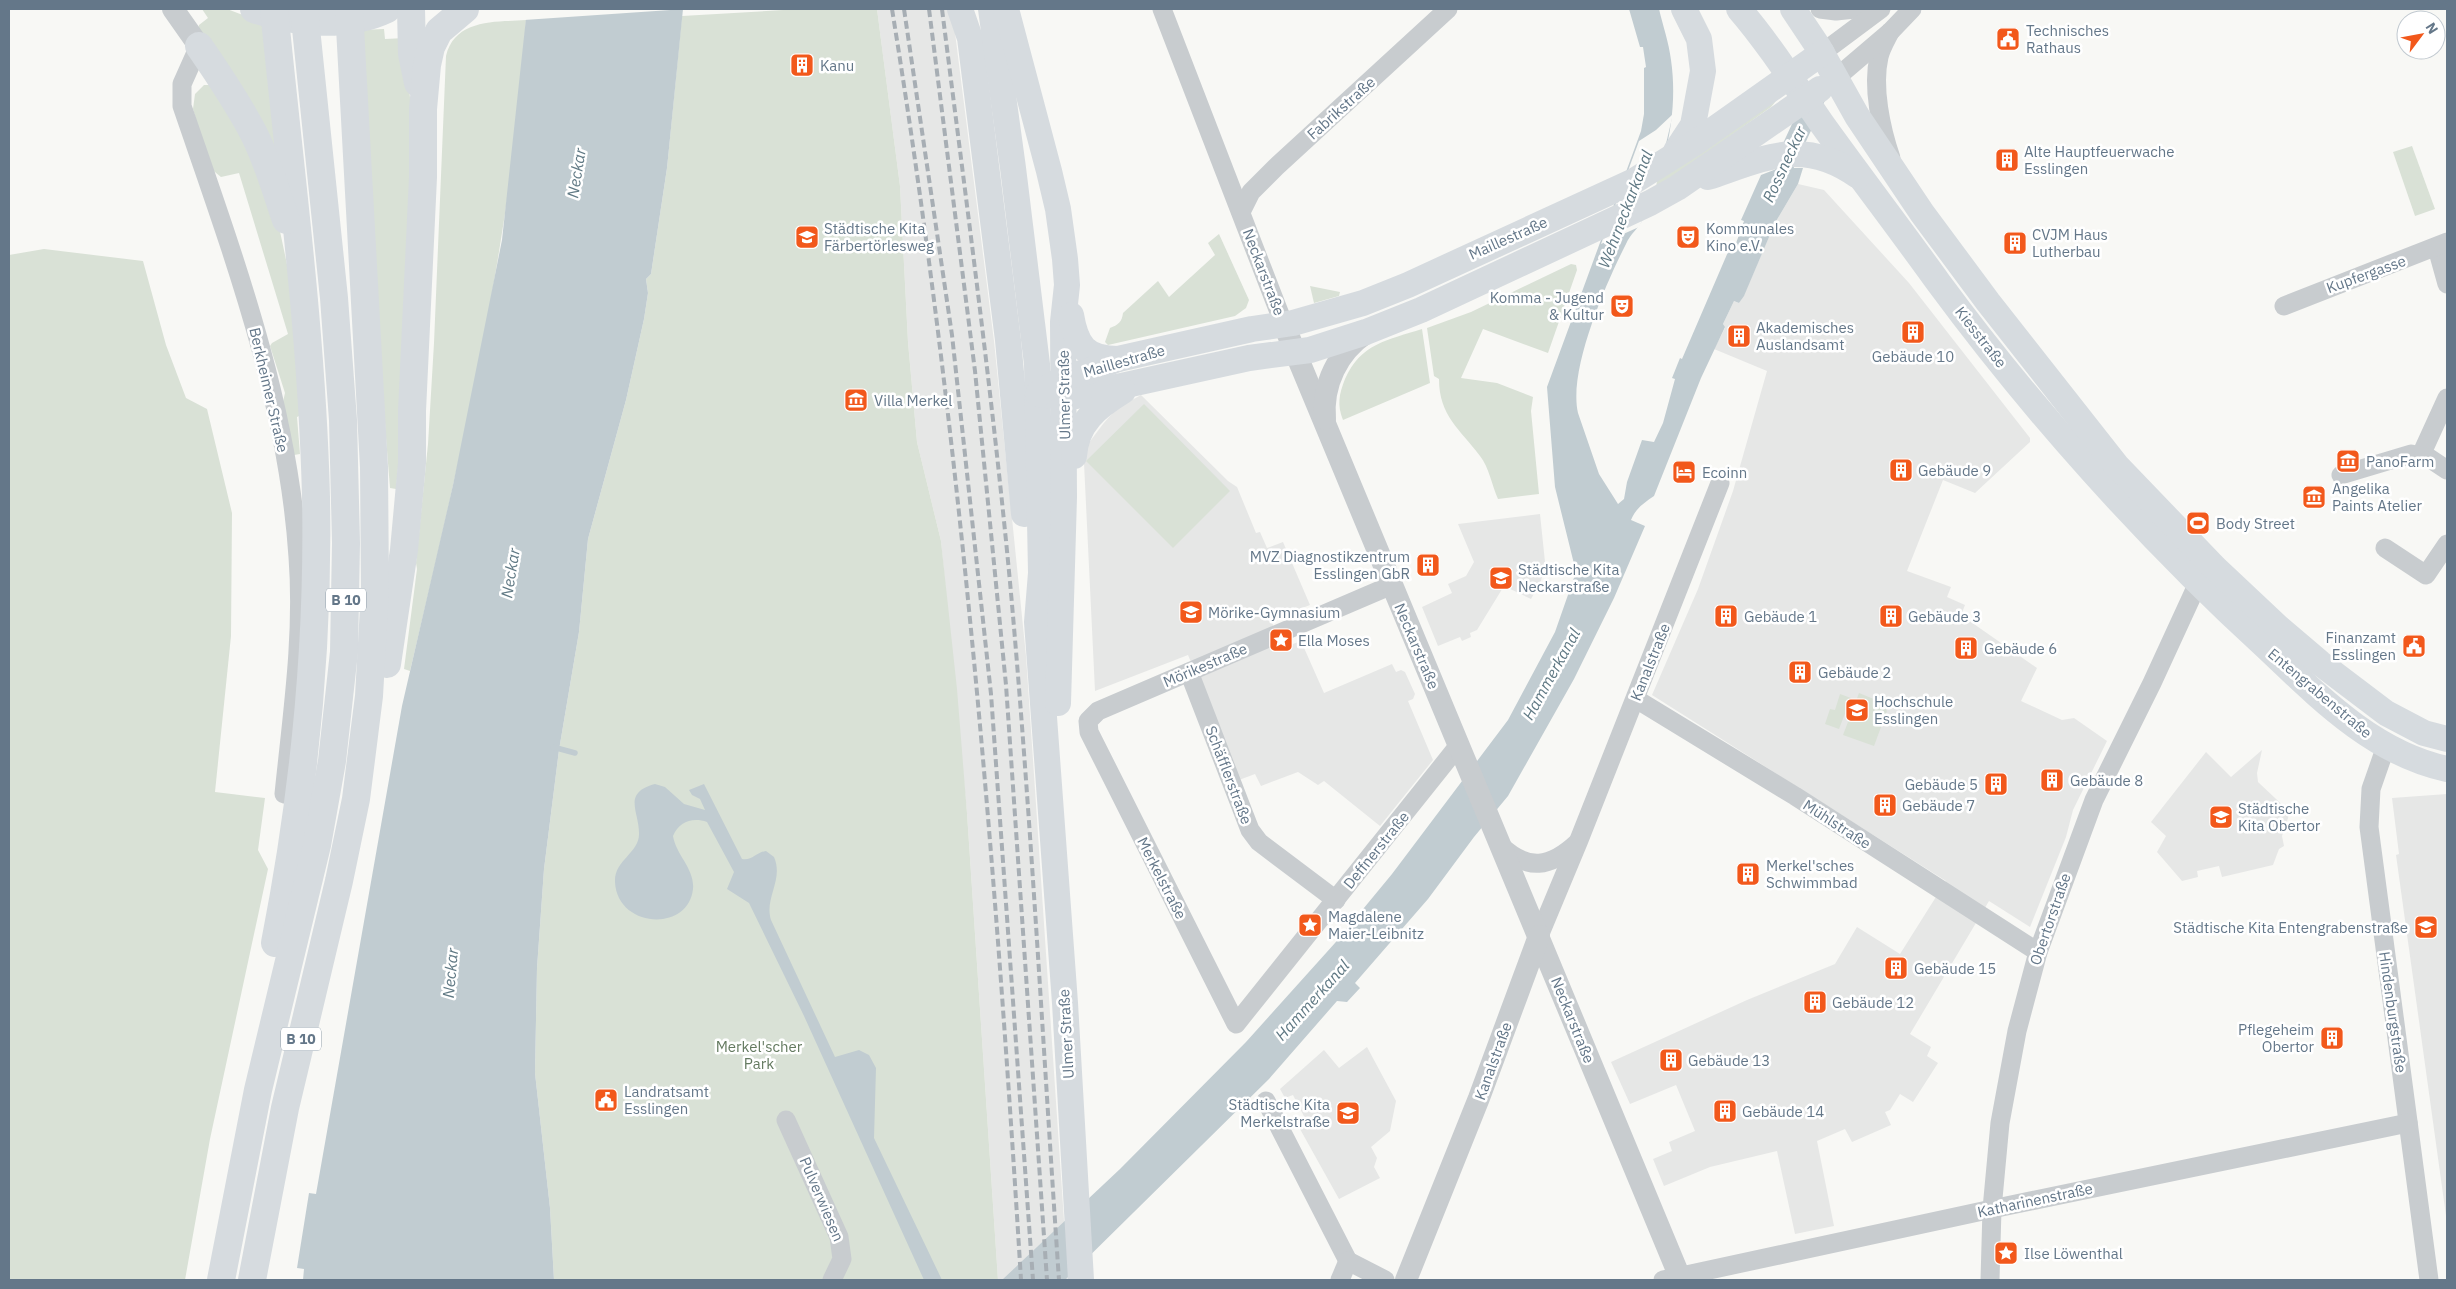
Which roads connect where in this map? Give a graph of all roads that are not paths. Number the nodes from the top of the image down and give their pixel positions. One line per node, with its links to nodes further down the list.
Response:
1 (173, 9): 24 (street)
2 (254, 9): 8 (highway)
3 (274, 9): 35 (highway)
4 (304, 9): 80 (highway, B 10)
5 (349, 9): 70 (highway, B 10)
6 (365, 9): 7 (main road)
7 (378, 9)
8 (386, 9)
9 (410, 9): 28 (highway)
10 (465, 9): 28 (highway)
11 (960, 9): 58 (main road)
12 (991, 9): 45 (main road, Ulmer Straße)
13 (1006, 9): 37 (main road, Ulmer Straße)
14 (1162, 9): 33 (street, Neckarstraße)
15 (1448, 9): 33 (street, Fabrikstraße)
16 (1684, 9): 29 (main road)
17 (1739, 9): 27 (main road, Kiesstraße)
18 (1794, 9): 25 (main road, Kiesstraße)
19 (1855, 9): 21 (street)
20 (1912, 9): 23 (street)
21 (1828, 10)
22 (1878, 11): 25 (street)
23 (1890, 32): 26 (street); 30 (street)
24 (199, 46): 35 (highway); 69 (street, Berkheimer Straße)
25 (1819, 53): 26 (main road, Kiesstraße); 27 (main road, Maillestraße)
26 (1838, 83): 27 (main road, Maillestraße); 30 (main road, Kiesstraße)
27 (1797, 93): 29 (main road, Maillestraße); 31 (main road, Kiesstraße); 32 (main road, Maillestraße)
28 (423, 109): 70 (highway)
29 (1663, 164): 39 (main road, Maillestraße)
30 (1898, 178): 57 (main road, Kiesstraße)
31 (1868, 185): 32 (main road, Maillestraße); 55 (main road, Kiesstraße)
32 (1676, 188): 40 (main road, Maillestraße)
33 (1241, 212): 39 (street, Neckarstraße)
34 (2442, 245): 36 (street); 38 (street, Kupfergasse)
35 (302, 271): 80 (highway)
36 (2447, 284)
37 (1067, 285): 42 (main road); 44 (main road, Ulmer Straße)
38 (2284, 306)
39 (1284, 325): 41 (street, Neckarstraße); 42 (main road, Maillestraße)
40 (1366, 332): 41 (main road, Maillestraße); 47 (street)
41 (1295, 352): 43 (main road, Maillestraße); 47 (street, Neckarstraße)
42 (1118, 359): 44 (main road, Maillestraße)
43 (1143, 382): 44 (main road, Maillestraße); 52 (main road)
44 (1065, 387): 45 (main road, Maillestraße); 52 (main road, Ulmer Straße)
45 (1038, 394): 58 (main road, Ulmer Straße)
46 (2447, 398): 48 (street)
47 (1325, 427): 56 (street, Neckarstraße)
48 (2421, 455): 49 (street); 50 (street)
49 (2447, 470)
50 (2341, 475)
51 (1720, 483): 61 (street, Kanalstraße)
52 (1064, 497): 68 (main road, Ulmer Straße)
53 (2447, 544): 54 (street)
54 (2385, 548)
55 (2198, 583): 59 (main road, Kiesstraße); 75 (street, Obertorstraße)
56 (1392, 585): 60 (street, Mörikestraße); 66 (street, Neckarstraße)
57 (2244, 596): 62 (main road, Entengrabenstraße)
58 (1037, 622): 68 (main road, Ulmer Straße)
59 (2256, 638): 65 (main road, Entengrabenstraße)
60 (1189, 672): 63 (street, Mörikestraße); 73 (street, Schäfflerstraße)
61 (1636, 699): 72 (street, Kanalstraße); 75 (street, Mühlstraße)
62 (2370, 702): 64 (main road, Entengrabenstraße); 65 (main road, Entengrabenstraße)
63 (1089, 732): 76 (street, Merkelstraße)
64 (2436, 736): 65 (main road, Entengrabenstraße)
65 (2386, 746): 67 (main road, Entengrabenstraße); 79 (street, Hindenburgstraße)
66 (1460, 749): 71 (street, Neckarstraße); 73 (street, Deffnerstraße)
67 (2447, 769)
68 (1049, 788): 87 (main road, Ulmer Straße)
69 (284, 794)
70 (356, 799): 85 (highway, B 10)
71 (1497, 836): 72 (street, Kanalstraße); 74 (street, Neckarstraße)
72 (1580, 840): 74 (street, Kanalstraße)
73 (1336, 900): 76 (street, Deffnerstraße)
74 (1539, 936): 83 (street, Neckarstraße); 90 (street, Kanalstraße)
75 (2038, 952): 81 (street, Obertorstraße)
76 (1236, 1024)
77 (1266, 1101): 82 (street)
78 (786, 1120): 86 (street, Pulverwiesen)
79 (2408, 1123): 81 (street, Katharinenstraße); 92 (street, Hindenburgstraße)
80 (239, 1182): 84 (highway, B 10)
81 (1992, 1209): 83 (street, Katharinenstraße); 91 (street, Obertorstraße)
82 (1348, 1261): 88 (street); 89 (street)
83 (1675, 1279)
84 (221, 1280)
85 (252, 1280)
86 (832, 1280)
87 (1081, 1280)
88 (1340, 1280)
89 (1384, 1280)
90 (1406, 1280)
91 (1990, 1280)
92 (2429, 1280)

